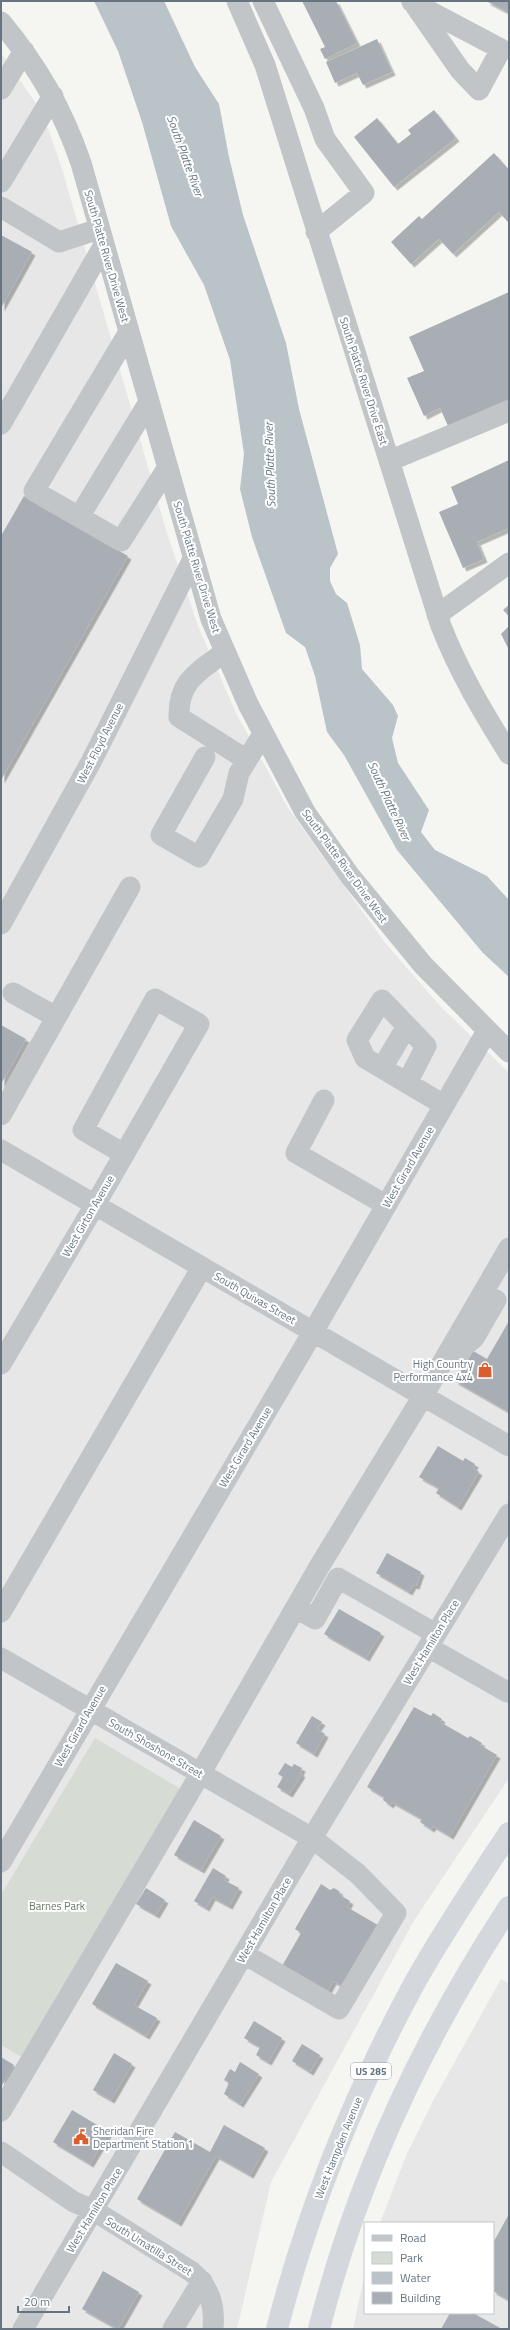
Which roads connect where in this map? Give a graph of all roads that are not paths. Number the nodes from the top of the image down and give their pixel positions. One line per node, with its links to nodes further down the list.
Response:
1 (237, 1): 8 (street, South Platte River Drive East)
2 (263, 1): 7 (street)
3 (1, 22): 4 (street, South Platte River Drive West)
4 (24, 51): 5 (street); 6 (street, South Platte River Drive West)
5 (1, 89)
6 (53, 96): 9 (street); 12 (street, South Platte River Drive West)
7 (314, 108): 8 (street); 11 (street)
8 (282, 121): 11 (street, South Platte River Drive East)
9 (1, 182)
10 (1, 207): 12 (street)
11 (316, 232): 17 (street, South Platte River Drive East)
12 (101, 237): 13 (street, South Platte River Drive West); 16 (street)
13 (129, 332): 14 (street, South Platte River Drive West); 19 (street)
14 (149, 402): 18 (street, South Platte River Drive West); 19 (street)
15 (509, 411): 17 (street)
16 (1, 424)
17 (389, 461): 22 (street, South Platte River Drive East)
18 (168, 466): 19 (street); 20 (street, South Platte River Drive West)
19 (79, 517)
20 (193, 559): 23 (street, South Platte River Drive West); 29 (street, West Floyd Avenue)
21 (509, 563): 22 (street)
22 (437, 615): 25 (street, South Platte River Drive East)
23 (225, 652): 24 (street, South Platte River Drive West); 27 (street)
24 (263, 734): 27 (street); 34 (street, South Platte River Drive West)
25 (507, 745)
26 (205, 757): 27 (street)
27 (246, 760)
28 (130, 887): 32 (street)
29 (7, 900): 30 (street, West Floyd Avenue)
30 (1, 924)
31 (13, 993): 32 (street)
32 (56, 1017): 40 (street)
33 (408, 1026): 36 (street); 36 (street); 37 (street)
34 (486, 1030): 35 (street, South Platte River Drive West); 39 (street, West Girard Avenue)
35 (509, 1052)
36 (382, 1068): 37 (street)
37 (407, 1083): 39 (street)
38 (324, 1100): 44 (street)
39 (444, 1105): 44 (street, West Girard Avenue)
40 (1, 1115)
41 (1, 1150): 43 (street, South Quivas Street)
42 (124, 1154): 42 (street, West Girton Avenue); 43 (street, West Girton Avenue)
43 (96, 1205): 46 (street, South Quivas Street); 49 (street, West Girton Avenue)
44 (386, 1205): 48 (street, West Girard Avenue)
45 (509, 1248): 50 (street)
46 (202, 1267): 48 (street, South Quivas Street); 54 (street)
47 (496, 1300): 50 (street)
48 (313, 1332): 50 (street, South Quivas Street); 58 (street, West Girard Avenue)
49 (1, 1364)
50 (426, 1398): 51 (street, South Quivas Street); 53 (street)
51 (509, 1446)
52 (509, 1514): 55 (street, West Hamilton Place)
53 (296, 1608): 55 (street); 59 (street)
54 (1, 1612)
55 (432, 1641): 57 (street); 61 (street, West Hamilton Place)
56 (1, 1658): 58 (street, South Shoshone Street)
57 (509, 1690)
58 (90, 1710): 59 (street, South Shoshone Street); 62 (street, West Girard Avenue)
59 (201, 1774): 61 (street, South Shoshone Street); 65 (street)
60 (509, 1833): 72 (highway, West Hampden Avenue / US 285)
61 (312, 1838): 64 (street, West Hamilton Place); 64 (street, South Shoshone Street)
62 (1, 1862)
63 (509, 1907): 73 (highway)
64 (244, 1954): 67 (street, West Hamilton Place)
65 (1, 2111)
66 (1, 2152): 67 (street, South Umatilla Street)
67 (93, 2210): 68 (street, South Umatilla Street); 70 (street, West Hamilton Place)
68 (202, 2281): 69 (street, South Umatilla Street); 71 (street)
69 (214, 2323)
70 (23, 2329)
71 (173, 2329)
72 (277, 2329)
73 (319, 2329)

